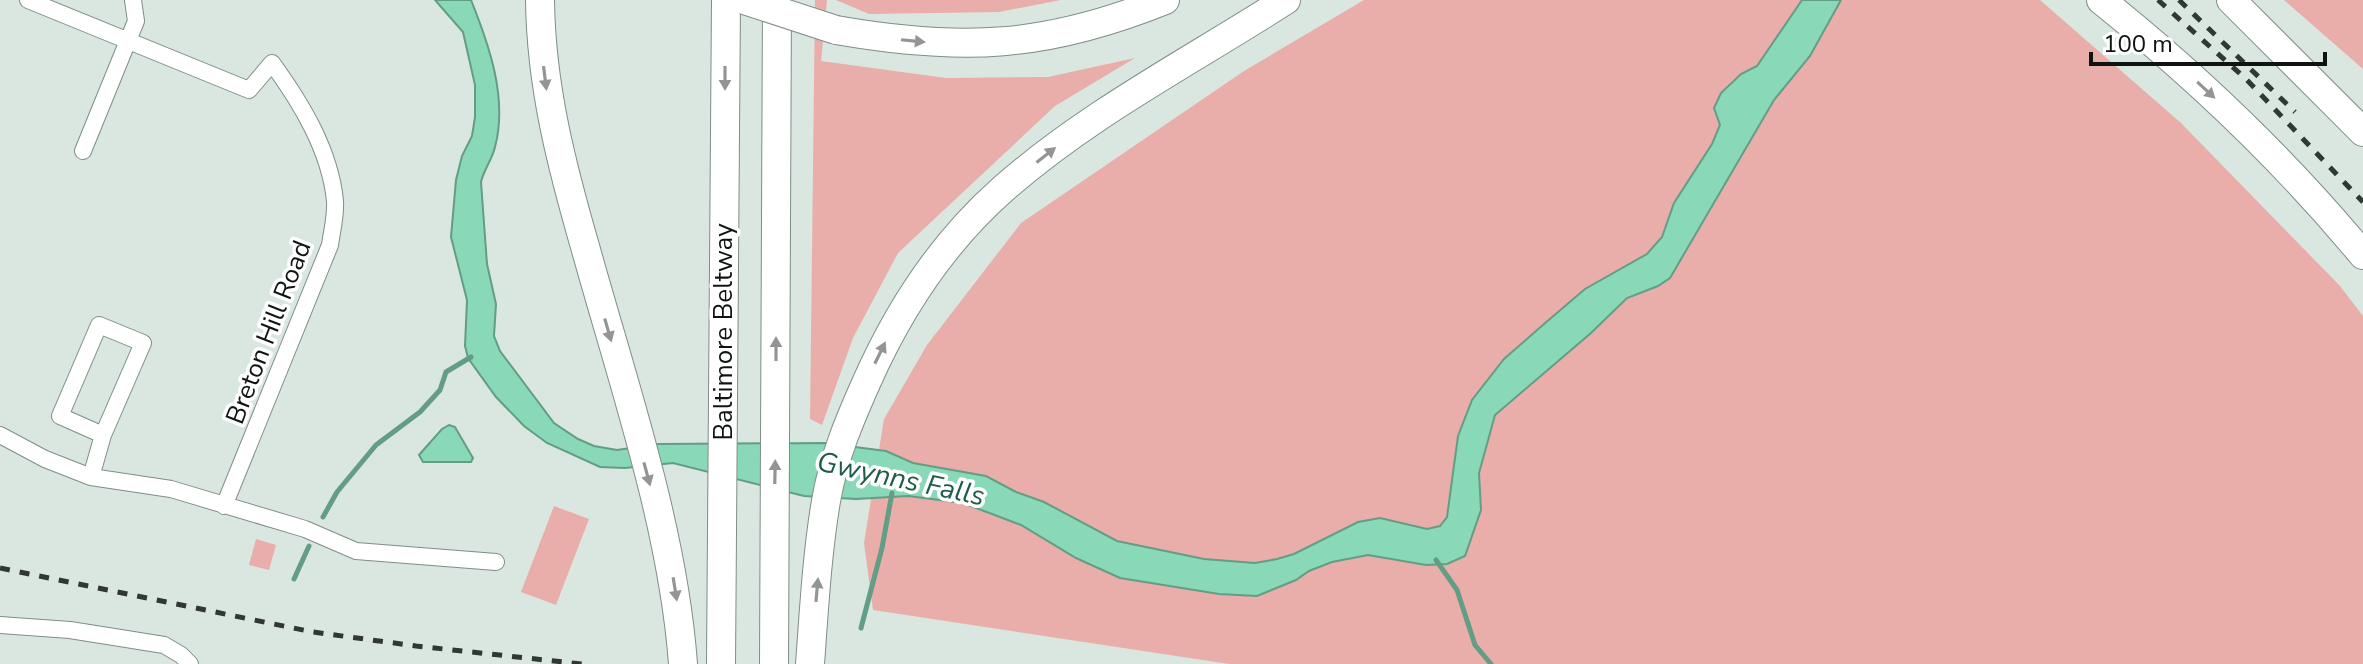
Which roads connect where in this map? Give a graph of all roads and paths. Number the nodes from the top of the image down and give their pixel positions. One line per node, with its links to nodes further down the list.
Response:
1 (28, 0): 11 (street)
2 (133, 0): 11 (street)
3 (540, 0): 22 (highway, one-way to 22)
4 (726, 0): 23 (highway, Baltimore Beltway, one-way to 23)
5 (744, 0): 7 (highway, one-way to 7, bridge)
6 (777, 0): 24 (highway, Baltimore Beltway, one-way to 6)
7 (1165, 0)
8 (1286, 0): 25 (highway, one-way to 8)
9 (2231, 0): 12 (highway)
10 (2103, 1): 14 (highway, one-way to 14)
11 (129, 39): 13 (street); 18 (street, Breton Hill Road)
12 (2363, 132)
13 (83, 151)
14 (2363, 255)
15 (0, 435): 17 (street)
16 (103, 435): 16 (street); 17 (street)
17 (91, 477): 18 (street)
18 (224, 506): 19 (street)
19 (496, 562)
20 (0, 625): 21 (street)
21 (190, 664)
22 (683, 664)
23 (721, 664)
24 (774, 664)
25 (810, 664)

